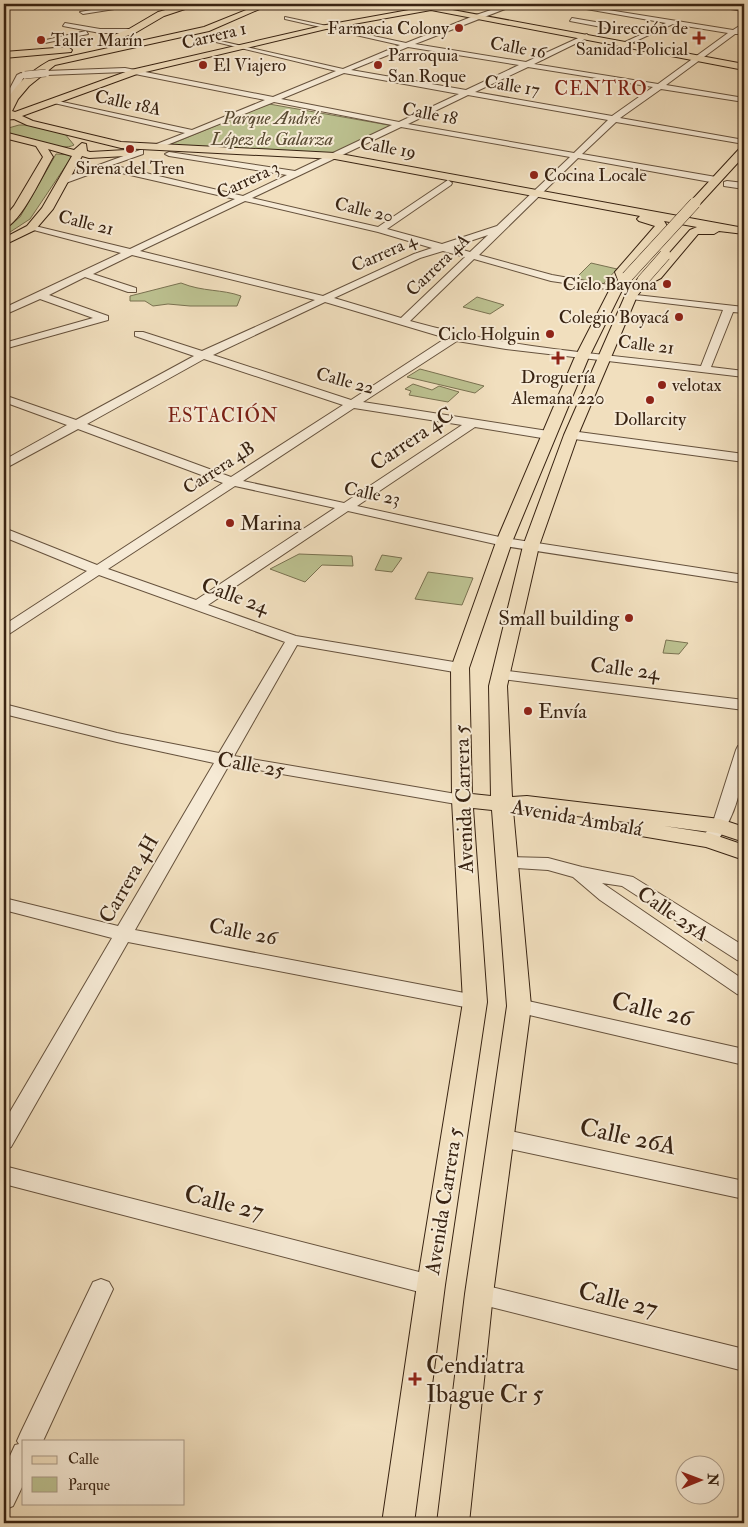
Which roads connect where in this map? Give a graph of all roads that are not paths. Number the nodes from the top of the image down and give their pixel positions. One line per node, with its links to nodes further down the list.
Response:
1 (14, 4): 12 (street)
2 (101, 4): 15 (street)
3 (184, 4): 14 (street)
4 (196, 4): 14 (main road)
5 (268, 4): 48 (main road)
6 (416, 4): 11 (street)
7 (515, 4): 16 (street)
8 (561, 4): 19 (street)
9 (711, 4): 13 (street)
10 (125, 6): 15 (street)
11 (443, 6): 16 (main road); 22 (main road, Carrera 1)
12 (4, 7)
13 (744, 9)
14 (173, 10): 24 (main road)
15 (80, 11): 23 (street)
16 (482, 15): 27 (main road); 32 (street)
17 (287, 18): 22 (street, Calle 16)
18 (575, 19): 21 (street)
19 (671, 23): 25 (street); 31 (street)
20 (744, 25): 25 (street, Carrera 4)
21 (607, 26)
22 (329, 28): 32 (street, Calle 16); 34 (main road, Carrera 1)
23 (100, 31): 24 (street); 29 (street)
24 (132, 31): 30 (main road)
25 (734, 32): 26 (street); 36 (street, Carrera 4)
26 (744, 34)
27 (585, 37): 31 (main road); 36 (main road); 38 (street, Carrera 3)
28 (218, 41): 34 (street, Calle 17)
29 (40, 42)
30 (95, 43)
31 (627, 43): 36 (main road)
32 (407, 45): 38 (street, Calle 16); 40 (street)
33 (79, 47): 35 (main road)
34 (243, 47): 40 (street, Calle 17); 41 (main road, Carrera 1)
35 (4, 54)
36 (701, 57): 37 (main road); 39 (main road); 44 (street, Carrera 4)
37 (744, 62)
38 (526, 65): 44 (street, Calle 16); 45 (street, Carrera 3)
39 (744, 66)
40 (343, 71): 45 (street, Calle 17); 46 (street)
41 (137, 73): 42 (street, Calle 18, bridge); 46 (street, Calle 18); 49 (main road, Carrera 1); 50 (main road, Carrera 1)
42 (23, 75): 43 (street, Calle 18); 48 (street)
43 (13, 76)
44 (656, 87): 47 (street, Calle 16); 51 (street, Carrera 4)
45 (467, 93): 51 (street, Calle 17); 53 (street, Carrera 3)
46 (271, 100): 53 (street, Calle 18); 56 (street)
47 (744, 100)
48 (10, 101): 50 (main road)
49 (58, 103): 55 (main road); 56 (street, Calle 18A)
50 (8, 118): 52 (main road, Calle 19)
51 (615, 118): 59 (street, Calle 17); 67 (street, Carrera 4)
52 (30, 123): 54 (main road); 55 (main road, Calle 19)
53 (401, 125): 67 (street, Calle 18); 68 (street, Carrera 3)
54 (4, 126)
55 (50, 127): 57 (main road, Calle 19)
56 (192, 132): 61 (street)
57 (68, 133): 61 (main road, Calle 19); 65 (main road)
58 (4, 135): 60 (main road)
59 (744, 142)
60 (40, 145): 65 (main road); 80 (main road)
61 (157, 147): 64 (main road, Calle 19); 66 (main road)
62 (744, 150): 73 (main road, Avenida Carrera 5)
63 (140, 152): 65 (main road, Calle 19); 66 (main road, Calle 19); 69 (street)
64 (194, 152): 66 (main road, Calle 19); 68 (main road, Calle 19)
65 (79, 154): 72 (main road)
66 (169, 154): 71 (street)
67 (573, 157): 73 (street, Calle 18); 77 (street, Carrera 4)
68 (330, 159): 71 (street, Carrera 3); 74 (main road, Calle 19); 77 (main road, Calle 19)
69 (104, 166): 72 (street); 78 (street, Calle 20)
70 (744, 166): 75 (main road, Avenida Carrera 5)
71 (297, 174): 78 (street, Carrera 3)
72 (63, 181): 81 (main road)
73 (715, 181): 79 (main road); 90 (main road, Avenida Carrera 5, bridge)
74 (448, 183): 77 (main road, Calle 19); 83 (street)
75 (727, 184): 76 (street); 91 (main road, Avenida Carrera 5, bridge)
76 (744, 186)
77 (535, 196): 79 (main road, Calle 19); 82 (street, Carrera 4); 84 (main road, Calle 19); 90 (main road)
78 (245, 199): 83 (street, Calle 20); 87 (street, Carrera 3)
79 (671, 219): 84 (main road, Calle 19)
80 (4, 225)
81 (31, 228): 85 (main road); 87 (street, Calle 21)
82 (498, 229): 86 (street, Carrera 4); 88 (street, Carrera 4A)
83 (380, 230): 86 (street, Calle 20)
84 (744, 233): 91 (main road)
85 (4, 242)
86 (445, 247): 88 (street, Calle 20); 95 (street, Carrera 4)
87 (133, 252): 89 (street, Carrera 3); 95 (street, Calle 21)
88 (472, 254): 90 (street, Calle 20); 100 (street, Carrera 4A)
89 (85, 274): 92 (street); 93 (street, Carrera 3)
90 (622, 282): 105 (main road, Avenida Carrera 5)
91 (642, 282): 94 (main road, Avenida Carrera 5)
92 (132, 290)
93 (40, 295): 98 (street, Carrera 3); 99 (street)
94 (631, 296): 96 (street); 106 (main road, Avenida Carrera 5)
95 (325, 299): 100 (street, Calle 21); 104 (street, Carrera 4)
96 (729, 308): 97 (street); 107 (street)
97 (744, 310)
98 (4, 312)
99 (104, 318): 103 (street)
100 (402, 323): 102 (street, Calle 21)
101 (139, 334): 104 (street, Calle 22)
102 (455, 337): 105 (street, Calle 21); 110 (street, Carrera 4B)
103 (4, 346)
104 (203, 355): 110 (street, Calle 22); 112 (street, Carrera 4)
105 (582, 355): 106 (street, Calle 21); 113 (main road, Avenida Carrera 5)
106 (603, 357): 107 (street, Calle 21); 114 (main road, Avenida Carrera 5)
107 (704, 369): 108 (street, Calle 21)
108 (744, 374)
109 (4, 398): 112 (street, Calle 23)
110 (352, 404): 111 (street, Calle 22); 117 (street, Carrera 4B)
111 (473, 423): 113 (street, Calle 22); 118 (street, Carrera 4C)
112 (77, 424): 116 (street, Carrera 4); 117 (street, Calle 23)
113 (548, 435): 120 (main road, Avenida Carrera 5)
114 (571, 435): 115 (street); 121 (main road, Avenida Carrera 5)
115 (744, 458)
116 (4, 464)
117 (233, 482): 118 (street, Calle 23); 122 (street, Carrera 4B)
118 (344, 508): 120 (street, Calle 23); 124 (street, Carrera 4C)
119 (4, 532): 122 (street, Calle 24)
120 (504, 542): 121 (street, Calle 23); 127 (main road, Avenida Carrera 5)
121 (532, 546): 123 (street, Calle 23); 128 (main road, Avenida Carrera 5)
122 (98, 570): 124 (street, Calle 24); 125 (street, Carrera 4B)
123 (744, 579)
124 (198, 605): 126 (street, Calle 24)
125 (4, 631)
126 (293, 640): 127 (street, Calle 24); 132 (street, Carrera 4H)
127 (460, 668): 133 (main road, Avenida Carrera 5)
128 (500, 675): 129 (street, Calle 24); 134 (main road, Avenida Carrera 5)
129 (744, 705)
130 (4, 709): 132 (street, Calle 25)
131 (744, 750): 135 (street)
132 (223, 760): 133 (street, Calle 25); 141 (street, Carrera 4H)
133 (462, 800): 134 (main road, Calle 25); 144 (main road, Avenida Carrera 5)
134 (502, 804): 135 (main road, Avenida Ambalá); 138 (main road, Avenida Carrera 5)
135 (714, 833): 136 (main road, Avenida Ambalá); 137 (main road, Avenida Ambalá)
136 (744, 835)
137 (744, 853)
138 (508, 863): 139 (street, Calle 25A); 145 (main road, Avenida Carrera 5)
139 (579, 873): 142 (street, Calle 25A); 143 (street, Calle 25A)
140 (4, 904): 141 (street, Calle 26)
141 (124, 934): 144 (street, Calle 26); 148 (street, Carrera 4H)
142 (744, 955)
143 (744, 989)
144 (475, 1002): 151 (main road, Avenida Carrera 5)
145 (519, 1006): 146 (street, Calle 26); 147 (main road, Avenida Carrera 5)
146 (744, 1057)
147 (501, 1138): 150 (street, Calle 26A); 153 (main road, Avenida Carrera 5)
148 (4, 1141)
149 (4, 1175): 151 (street, Calle 27)
150 (744, 1190)
151 (431, 1285): 158 (main road, Avenida Carrera 5)
152 (101, 1289): 155 (street)
153 (479, 1294): 154 (street, Calle 27); 159 (main road, Avenida Carrera 5)
154 (744, 1360)
155 (30, 1440)
156 (22, 1458): 157 (street)
157 (4, 1497)
158 (398, 1523)
159 (453, 1523)

